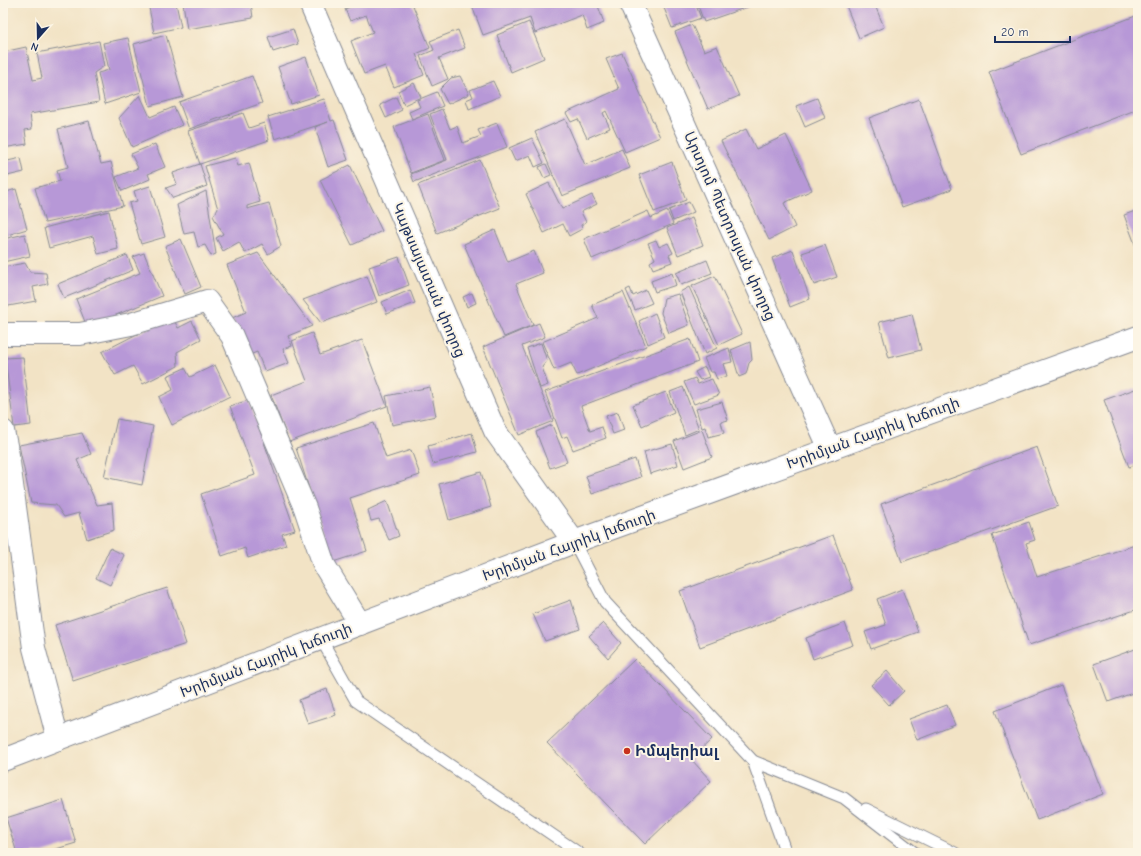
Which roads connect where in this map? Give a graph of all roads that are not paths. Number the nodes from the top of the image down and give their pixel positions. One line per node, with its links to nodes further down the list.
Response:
1 (310, 3): 7 (main road, Կաթսայատան փողոց)
2 (630, 3): 6 (main road, Արտյոմ Պետրոսյան փողոց)
3 (3, 334): 8 (main road)
4 (1138, 337): 6 (main road, Խրիմյան Հայրիկ խճուղի)
5 (3, 431): 10 (main road)
6 (830, 449): 7 (main road, Խրիմյան Հայրիկ խճուղի)
7 (574, 542): 8 (main road, Խրիմյան Հայրիկ խճուղի); 12 (lane)
8 (360, 624): 9 (main road, Խրիմյան Հայրիկ խճուղի)
9 (321, 638): 10 (main road, Խրիմյան Հայրիկ խճուղի); 14 (lane)
10 (58, 739): 11 (main road, Խրիմյան Հայրիկ խճուղի)
11 (3, 760)
12 (753, 761): 13 (lane); 15 (lane)
13 (844, 798): 16 (lane); 17 (lane)
14 (579, 853)
15 (786, 853)
16 (915, 853)
17 (955, 853)

